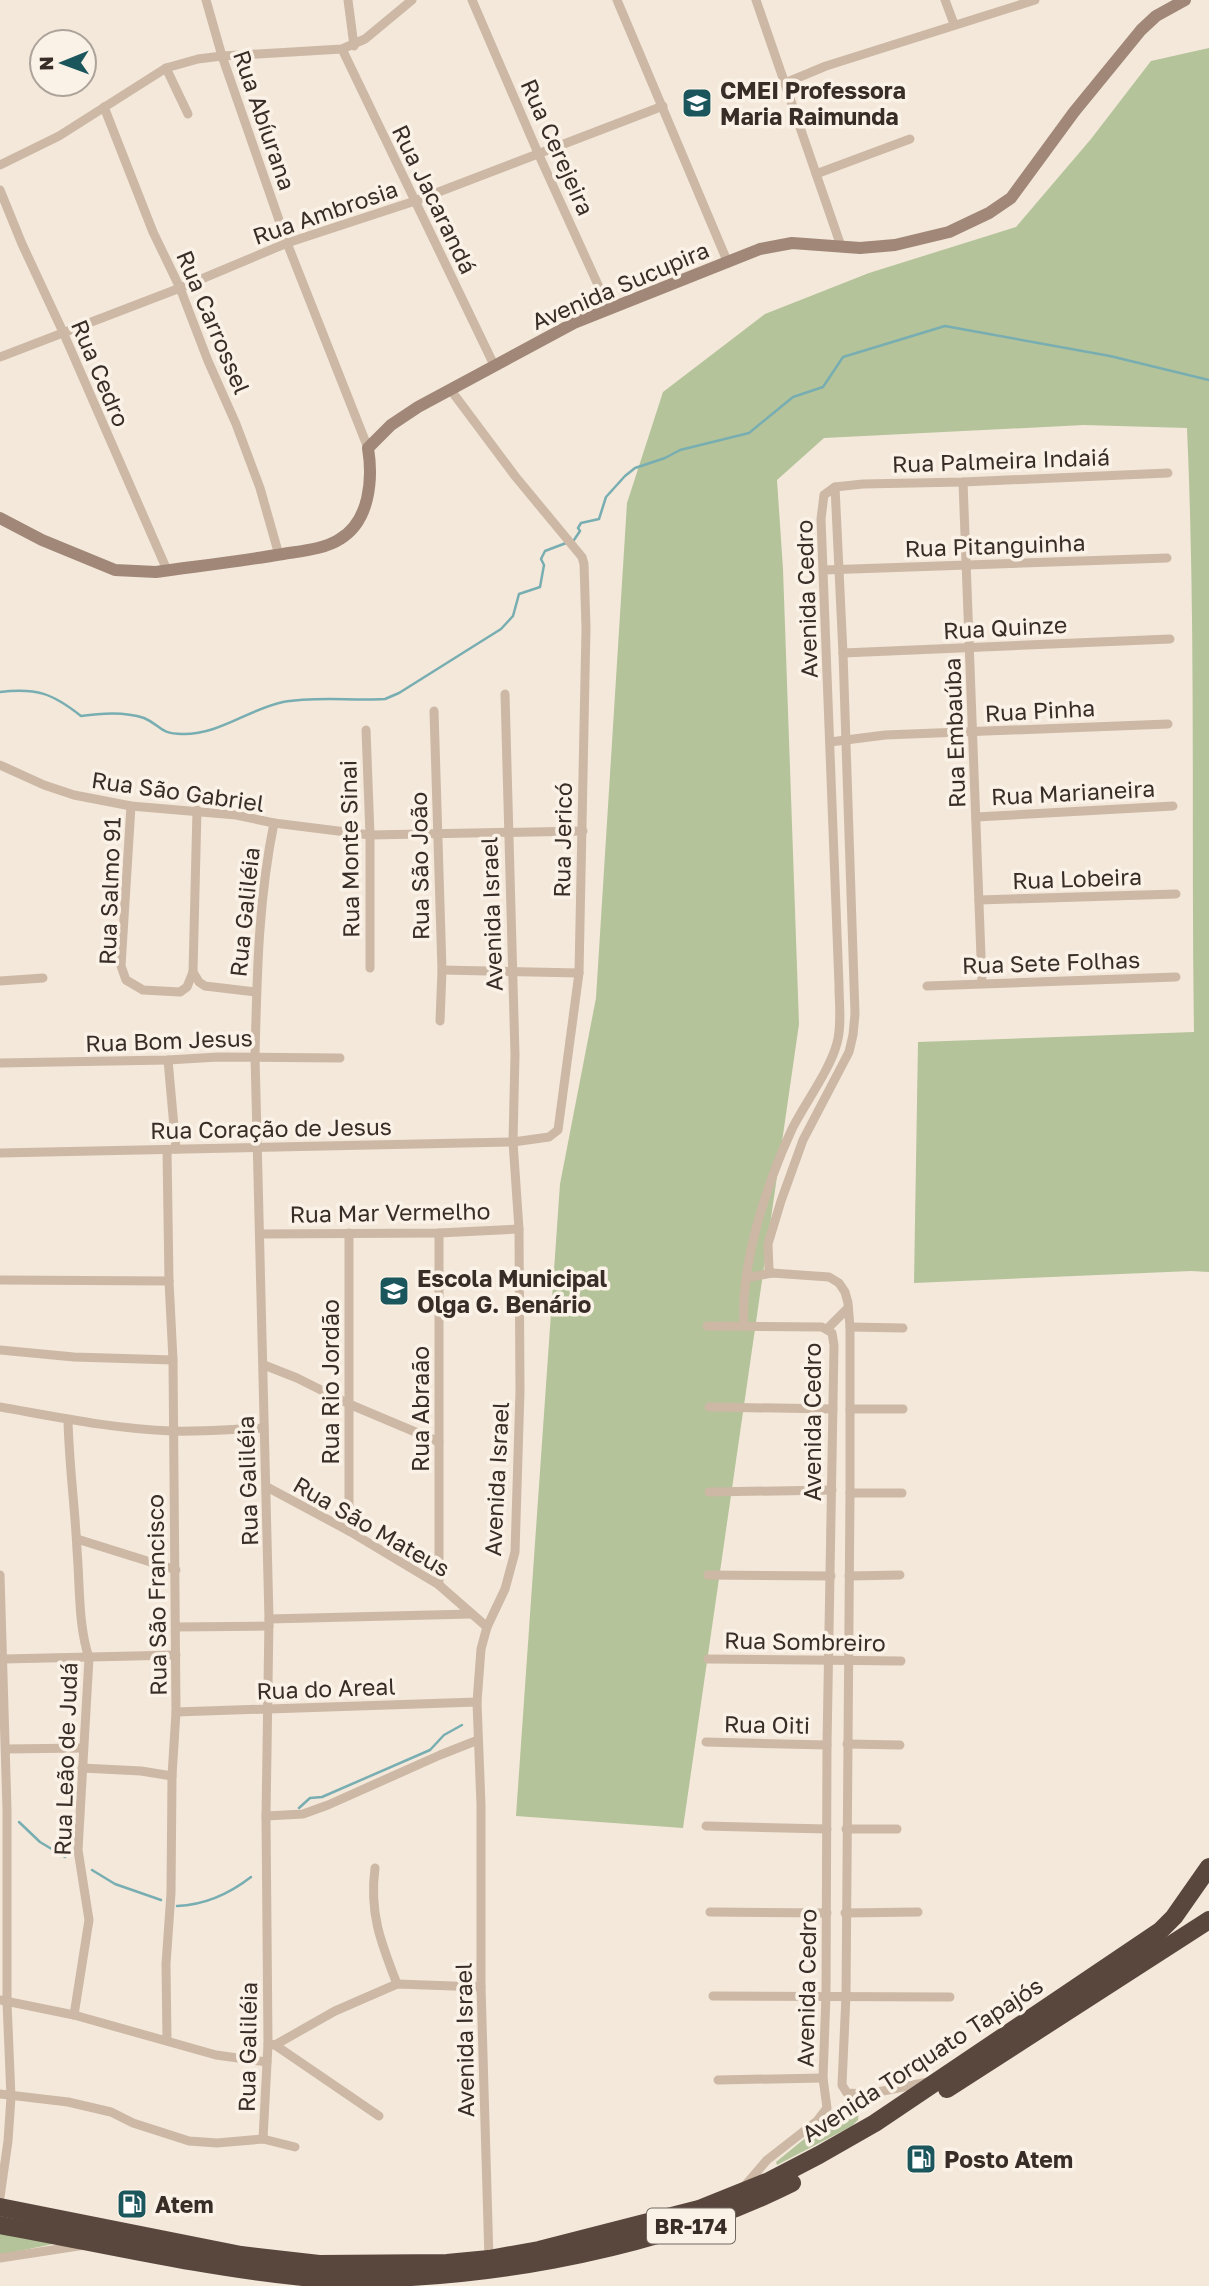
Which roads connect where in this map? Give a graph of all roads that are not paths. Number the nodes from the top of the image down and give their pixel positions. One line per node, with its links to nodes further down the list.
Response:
1 (206, 0): 13 (street, Rua Abíurana)
2 (348, 0): 11 (street)
3 (412, 0): 11 (street)
4 (472, 0): 20 (street, Rua Cerejeira)
5 (617, 0): 16 (street)
6 (756, 0): 15 (street)
7 (945, 0): 10 (street)
8 (1035, 0): 10 (street)
9 (1185, 0): 26 (street, Avenida Sucupira)
10 (954, 24): 15 (street)
11 (354, 46): 12 (street)
12 (342, 49): 13 (street); 24 (street, Rua Jacarandá)
13 (222, 55): 14 (street); 25 (street, Rua Abíurana)
14 (166, 68): 17 (street); 18 (street)
15 (785, 83): 22 (street)
16 (663, 106): 20 (street, Rua Ambrosia); 27 (street)
17 (104, 107): 21 (street); 28 (street, Rua Carrossel)
18 (188, 114)
19 (910, 139): 22 (street)
20 (538, 153): 24 (street, Rua Ambrosia); 29 (street, Rua Cerejeira)
21 (0, 165)
22 (816, 174): 26 (street)
23 (0, 190): 30 (street, Rua Cedro)
24 (415, 201): 25 (street, Rua Ambrosia); 32 (street, Rua Jacarandá)
25 (287, 243): 28 (street, Rua Ambrosia); 34 (street, Rua Abíurana)
26 (841, 246): 27 (street, Avenida Sucupira)
27 (728, 262): 29 (street, Avenida Sucupira)
28 (180, 288): 30 (street, Rua Ambrosia); 39 (street, Rua Carrossel)
29 (610, 309): 32 (street, Avenida Sucupira)
30 (63, 332): 31 (street, Rua Ambrosia); 43 (street, Rua Cedro)
31 (0, 357)
32 (494, 365): 33 (street, Avenida Sucupira)
33 (450, 389): 34 (street, Avenida Sucupira); 61 (street, Rua Jericó)
34 (368, 448): 39 (street)
35 (1168, 472): 36 (street, Rua Palmeira Indaiá)
36 (963, 482): 37 (street, Rua Palmeira Indaiá); 41 (street, Rua Embaúba)
37 (835, 487): 42 (street, Avenida Cedro); 44 (street, Avenida Cedro)
38 (0, 519): 43 (street)
39 (279, 555): 43 (street)
40 (1167, 558): 41 (street, Rua Pitanguinha)
41 (966, 566): 42 (street, Rua Pitanguinha); 46 (street, Rua Embaúba)
42 (839, 569): 44 (street, Rua Pitanguinha); 47 (street, Avenida Cedro)
43 (167, 570)
44 (824, 570): 54 (street, Avenida Cedro)
45 (1170, 639): 46 (street, Rua Quinze)
46 (971, 648): 47 (street, Rua Quinze); 52 (street, Rua Embaúba)
47 (843, 653): 53 (street, Avenida Cedro)
48 (505, 694): 62 (street, Avenida Israel)
49 (434, 711): 63 (street, Rua São João)
50 (1168, 724): 52 (street, Rua Pinha)
51 (366, 730): 64 (street, Rua Monte Sinai)
52 (972, 733): 53 (street, Rua Pinha); 59 (street, Rua Embaúba)
53 (845, 741): 54 (street, Rua Pinha); 67 (street, Avenida Cedro)
54 (830, 742): 68 (street, Avenida Cedro)
55 (0, 765): 56 (street, Rua São Gabriel)
56 (131, 806): 58 (street, Rua São Gabriel); 71 (street, Rua Salmo 91)
57 (1173, 806): 59 (street, Rua Marianeira)
58 (197, 810): 60 (street, Rua São Gabriel); 71 (street)
59 (976, 817): 66 (street, Rua Embaúba)
60 (274, 823): 64 (street, Rua São Gabriel); 79 (street, Rua Galiléia)
61 (583, 831): 62 (street, Rua São Gabriel); 73 (street, Rua Jericó)
62 (508, 832): 63 (street, Rua São Gabriel); 72 (street, Avenida Israel)
63 (438, 833): 64 (street, Rua São Gabriel); 70 (street, Rua São João)
64 (370, 835): 69 (street, Rua Monte Sinai)
65 (1176, 894): 66 (street, Rua Lobeira)
66 (979, 900): 77 (street, Rua Embaúba)
67 (852, 938): 68 (street); 86 (street, Avenida Cedro)
68 (838, 939): 85 (street, Avenida Cedro)
69 (370, 968)
70 (442, 970): 72 (street); 80 (street, Rua São João)
71 (193, 972): 79 (street)
72 (512, 972): 73 (street); 88 (street, Avenida Israel)
73 (579, 973): 87 (street, Rua Jericó)
74 (1176, 977): 77 (street, Rua Sete Folhas)
75 (43, 978): 76 (street)
76 (0, 982)
77 (982, 982): 78 (street, Rua Sete Folhas)
78 (927, 986)
79 (256, 992): 81 (street, Rua Galiléia)
80 (440, 1021)
81 (255, 1056): 82 (street, Rua Bom Jesus); 83 (street, Rua Bom Jesus); 89 (street, Rua Galiléia)
82 (340, 1058)
83 (167, 1060): 84 (street, Rua Bom Jesus); 90 (street, Rua São Francisco)
84 (0, 1063)
85 (801, 1113): 86 (street); 97 (street, Avenida Cedro)
86 (812, 1120): 96 (street, Avenida Cedro)
87 (542, 1138): 88 (street, Rua Coração de Jesus)
88 (513, 1142): 89 (street, Rua Coração de Jesus); 92 (street, Avenida Israel)
89 (257, 1147): 90 (street, Rua Coração de Jesus); 95 (street, Rua Galiléia)
90 (172, 1149): 91 (street, Rua Coração de Jesus); 99 (street, Rua São Francisco)
91 (0, 1153)
92 (519, 1229): 94 (street, Rua Mar Vermelho); 136 (street, Avenida Israel)
93 (349, 1233): 94 (street, Rua Mar Vermelho); 95 (street, Rua Mar Vermelho); 109 (street, Rua Rio Jordão)
94 (439, 1233): 118 (street, Rua Abraão)
95 (261, 1234): 108 (street, Rua Galiléia)
96 (772, 1273): 97 (street); 100 (street, Avenida Cedro)
97 (746, 1278): 101 (street, Avenida Cedro)
98 (0, 1280): 99 (street)
99 (169, 1281): 107 (street, Rua São Francisco)
100 (848, 1308): 103 (street, Avenida Cedro); 105 (street)
101 (744, 1325): 102 (street); 105 (street, Avenida Cedro)
102 (707, 1326)
103 (850, 1327): 104 (street); 113 (street, Avenida Cedro)
104 (902, 1328)
105 (827, 1329): 112 (street, Avenida Cedro)
106 (0, 1350): 107 (street)
107 (173, 1360): 117 (street, Rua São Francisco)
108 (264, 1365): 109 (street); 116 (street, Rua Galiléia)
109 (349, 1404): 118 (street); 124 (street, Rua Rio Jordão)
110 (0, 1407): 115 (street)
111 (709, 1407): 112 (street)
112 (833, 1409): 120 (street, Avenida Cedro)
113 (850, 1409): 114 (street); 122 (street, Avenida Cedro)
114 (903, 1409)
115 (68, 1420): 117 (street); 125 (street, Rua Leão de Judá)
116 (264, 1428): 117 (street); 119 (street, Rua Galiléia)
117 (173, 1431): 126 (street, Rua São Francisco)
118 (439, 1442): 132 (street, Rua Abraão)
119 (267, 1487): 124 (street, Rua São Mateus); 134 (street, Rua Galiléia)
120 (832, 1490): 121 (street); 130 (street, Avenida Cedro)
121 (709, 1492)
122 (850, 1493): 123 (street); 131 (street, Avenida Cedro)
123 (902, 1493)
124 (349, 1531): 132 (street, Rua São Mateus)
125 (77, 1539): 126 (street); 139 (street, Rua Leão de Judá)
126 (176, 1570): 135 (street, Rua São Francisco)
127 (0, 1575): 137 (street)
128 (708, 1575): 130 (street)
129 (900, 1575): 131 (street)
130 (831, 1576): 142 (street, Avenida Cedro)
131 (849, 1576): 143 (street, Avenida Cedro)
132 (439, 1585): 133 (street, Rua São Mateus)
133 (471, 1614): 134 (street); 136 (street, Rua São Mateus)
134 (269, 1622): 135 (street); 146 (street, Rua Galiléia)
135 (176, 1627): 138 (street, Rua São Francisco)
136 (487, 1627): 145 (street, Avenida Israel)
137 (1, 1639): 140 (street)
138 (176, 1656): 139 (street); 147 (street, Rua São Francisco)
139 (89, 1658): 140 (street); 153 (street, Rua Leão de Judá)
140 (4, 1659): 154 (street)
141 (708, 1659): 142 (street, Rua Sombreiro)
142 (830, 1660): 143 (street, Rua Sombreiro); 151 (street, Avenida Cedro)
143 (849, 1661): 144 (street, Rua Sombreiro); 150 (street, Avenida Cedro)
144 (901, 1661)
145 (477, 1702): 146 (street, Rua do Areal); 148 (street, Avenida Israel)
146 (269, 1709): 147 (street, Rua do Areal); 157 (street, Rua Galiléia)
147 (176, 1712): 156 (street, Rua São Francisco)
148 (478, 1740): 157 (street); 173 (street, Avenida Israel)
149 (706, 1742): 151 (street, Rua Oiti)
150 (847, 1744): 152 (street); 160 (street, Avenida Cedro)
151 (827, 1745): 159 (street, Avenida Cedro)
152 (900, 1745)
153 (83, 1748): 154 (street); 155 (street, Rua Leão de Judá)
154 (6, 1749): 162 (street)
155 (82, 1768): 156 (street); 179 (street, Rua Leão de Judá)
156 (172, 1776): 180 (street, Rua São Francisco)
157 (266, 1816): 181 (street, Rua Galiléia)
158 (706, 1826): 159 (street)
159 (827, 1829): 169 (street, Avenida Cedro)
160 (846, 1829): 161 (street); 170 (street, Avenida Cedro)
161 (897, 1829)
162 (3, 1853): 178 (street)
163 (1209, 1867): 166 (highway, Avenida Torquato Tapajós / BR-174)
164 (375, 1868): 172 (street)
165 (1209, 1880): 166 (highway)
166 (1178, 1910): 184 (highway, Avenida Torquato Tapajós / BR-174)
167 (710, 1912): 169 (street)
168 (918, 1912): 170 (street)
169 (827, 1913): 174 (street, Avenida Cedro)
170 (845, 1913): 176 (street, Avenida Cedro)
171 (1209, 1920): 198 (highway, Avenida Torquato Tapajós / BR-174)
172 (397, 1984): 173 (street); 181 (street)
173 (481, 1987): 197 (street, Avenida Israel)
174 (826, 1995): 175 (street); 176 (street); 183 (street, Avenida Cedro)
175 (713, 1996)
176 (846, 1996): 177 (street); 184 (street, Avenida Cedro)
177 (950, 1997)
178 (4, 2001): 179 (street); 187 (street)
179 (74, 2015): 180 (street)
180 (167, 2040): 182 (street)
181 (272, 2044): 182 (street, Rua Galiléia); 188 (street)
182 (267, 2062): 189 (street, Rua Galiléia)
183 (823, 2078): 185 (street); 191 (street, Avenida Cedro)
184 (940, 2079): 191 (highway, Avenida Torquato Tapajós / BR-174)
185 (718, 2080)
186 (0, 2094): 187 (street)
187 (11, 2097): 189 (street); 192 (street)
188 (379, 2116)
189 (263, 2138): 190 (street)
190 (295, 2147)
191 (740, 2192): 197 (highway, Avenida Torquato Tapajós / BR-174)
192 (0, 2197)
193 (0, 2207): 197 (highway, Avenida Torquato Tapajós / BR-174)
194 (0, 2225): 195 (highway, Avenida Torquato Tapajós / BR-174)
195 (96, 2242): 196 (street); 199 (highway, Avenida Torquato Tapajós / BR-174)
196 (0, 2258)
197 (489, 2259)
198 (452, 2281): 199 (highway, Avenida Torquato Tapajós / BR-174)
199 (398, 2283)

